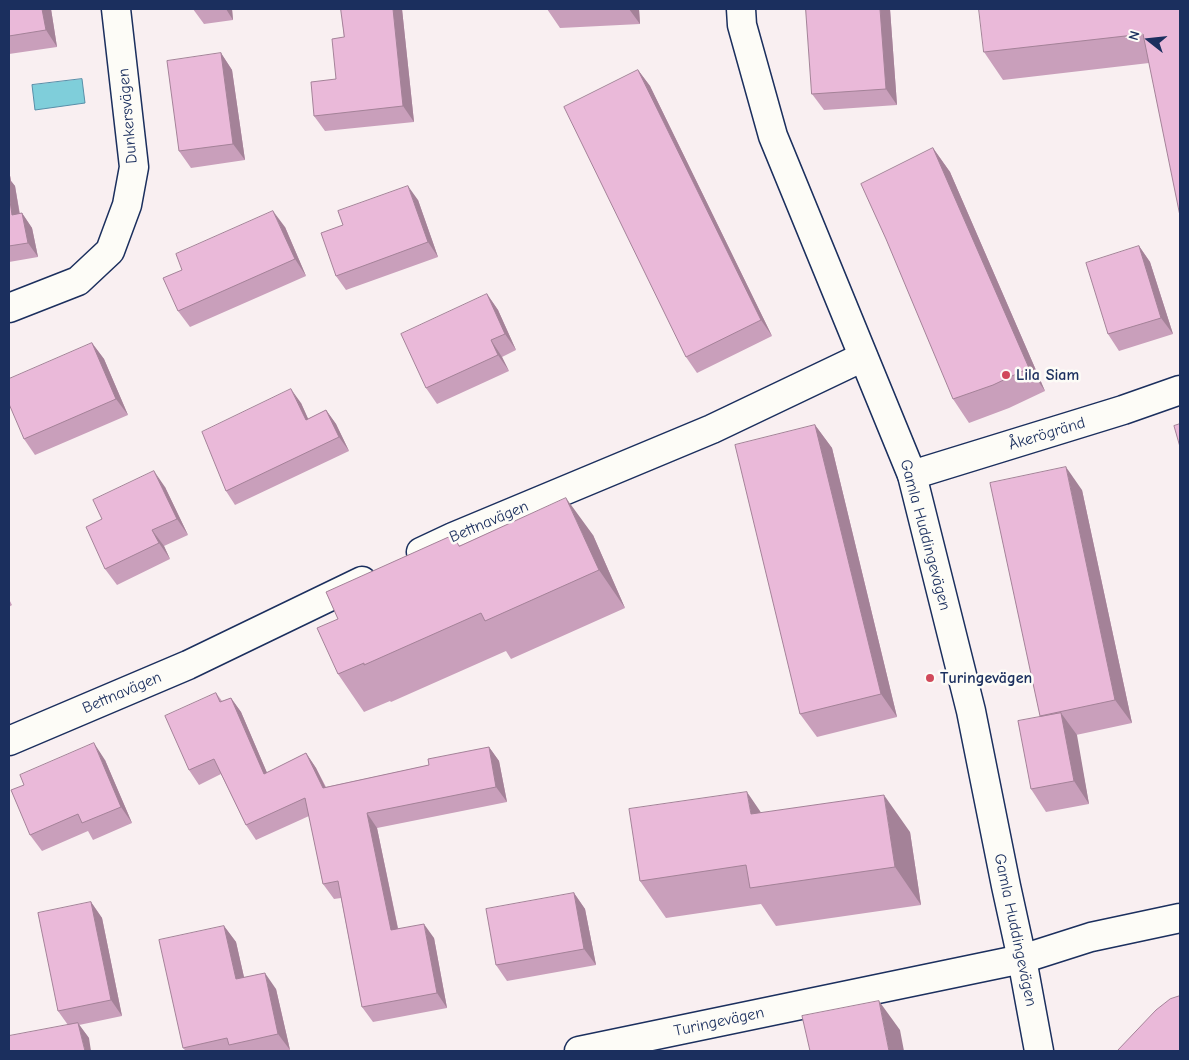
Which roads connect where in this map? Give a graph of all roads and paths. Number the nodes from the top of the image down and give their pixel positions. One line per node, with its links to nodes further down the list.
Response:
1 (116, 9): 3 (street, Dunkersvägen)
2 (741, 9): 4 (street, Gamla Huddingevägen)
3 (9, 308)
4 (863, 357): 6 (street, Gamla Huddingevägen); 7 (street, Bettnavägen)
5 (1180, 390): 6 (street, Åkerögränd)
6 (912, 475): 9 (street, Gamla Huddingevägen)
7 (9, 741)
8 (1180, 918): 9 (street, Turingevägen)
9 (1022, 959): 10 (street, Turingevägen); 11 (street, Gamla Huddingevägen)
10 (579, 1051)
11 (1039, 1051)

